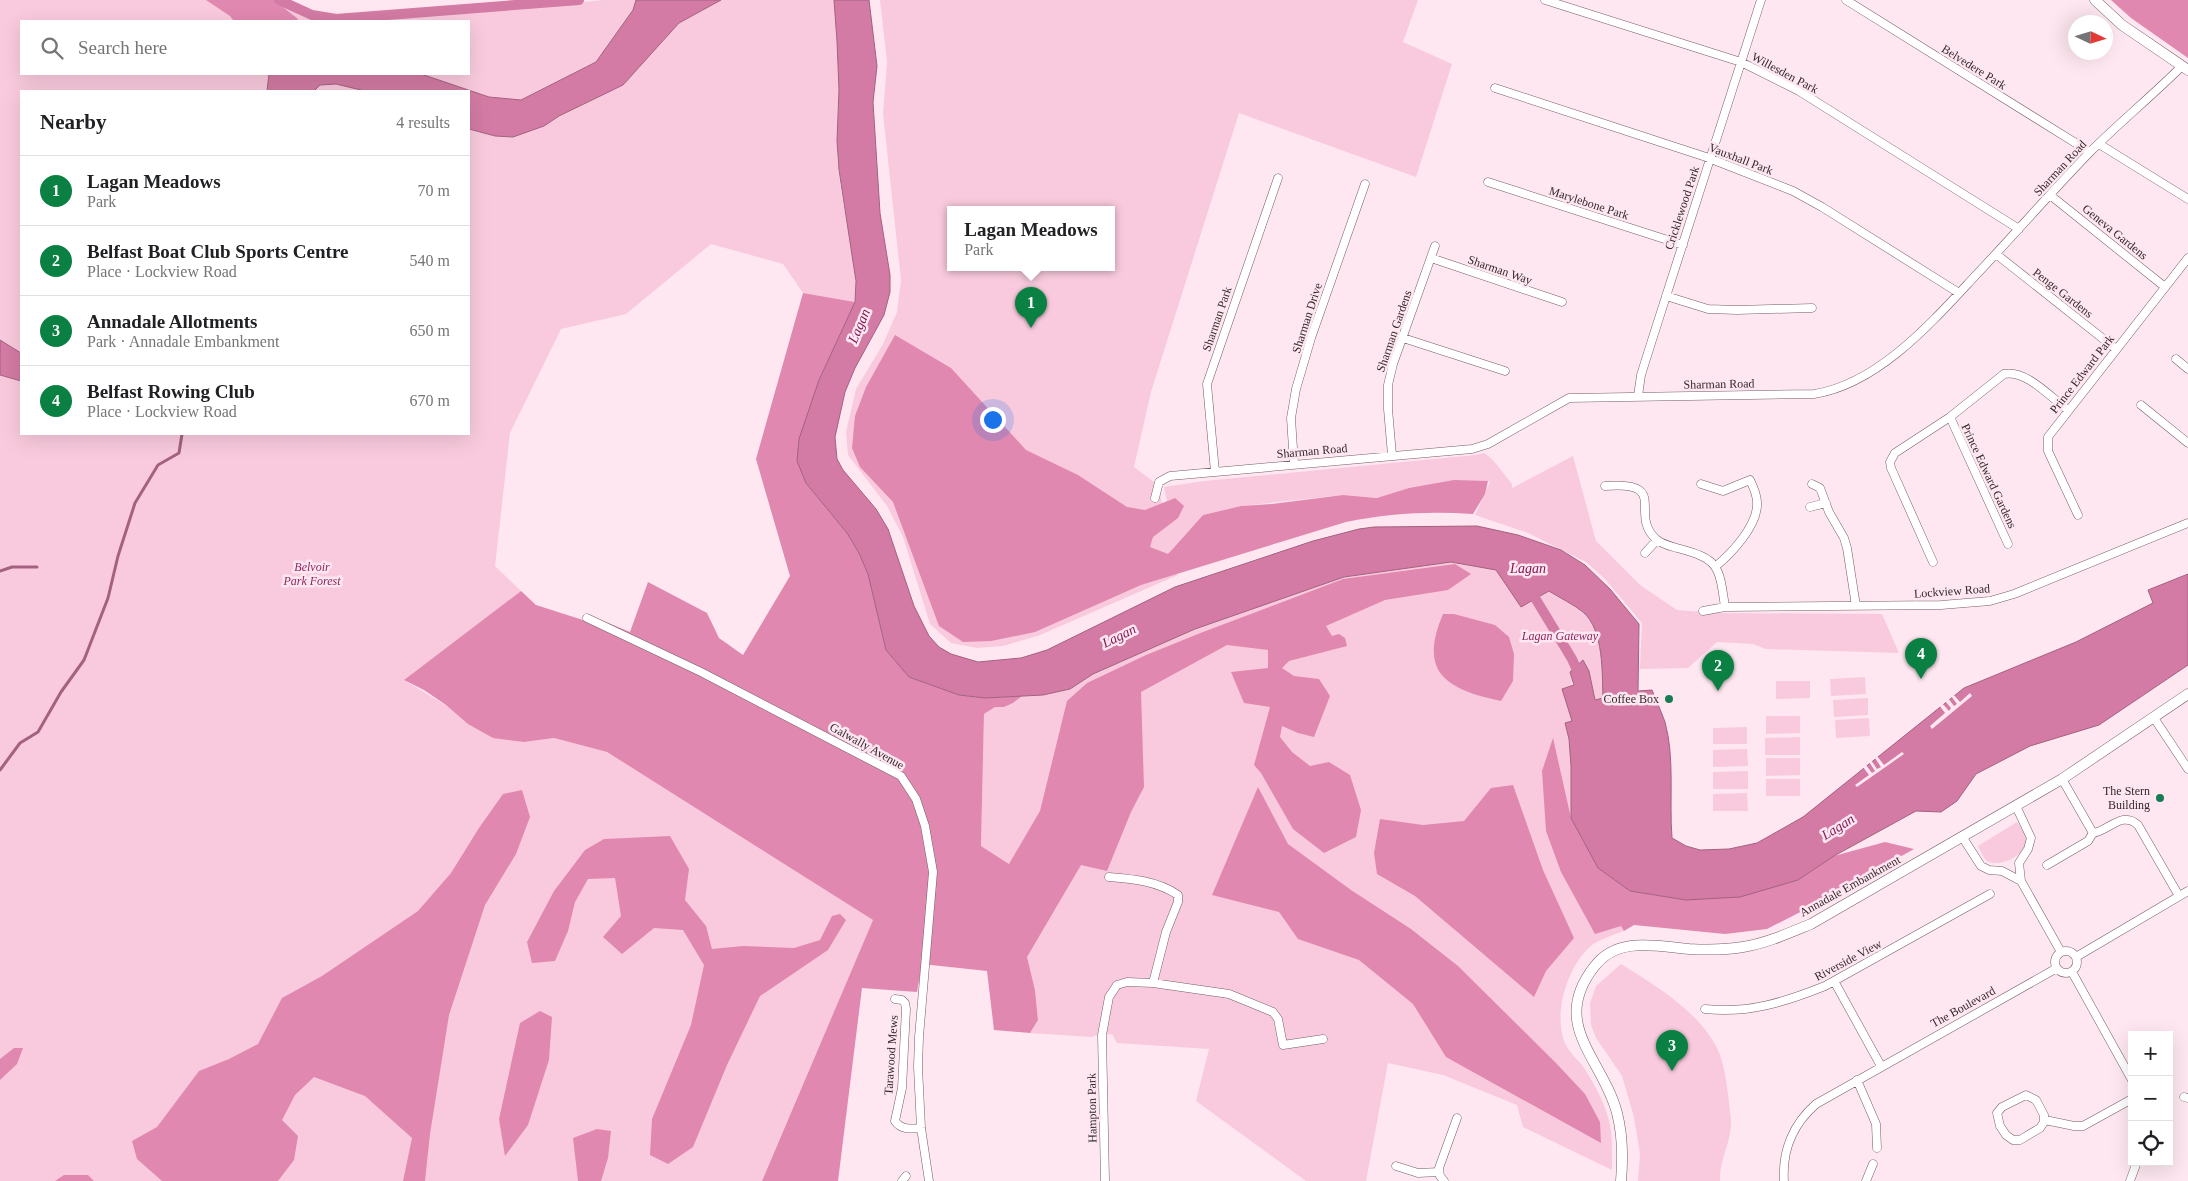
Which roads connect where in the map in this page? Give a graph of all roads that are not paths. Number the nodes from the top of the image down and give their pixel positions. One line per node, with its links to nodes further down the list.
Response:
1 (1545, 0): 5 (street, Willesden Park)
2 (1761, 0): 5 (street, Cricklewood Park)
3 (1846, 0): 9 (street, Belvedere Park)
4 (2095, 0): 6 (street)
5 (1741, 62): 10 (street, Cricklewood Park); 16 (street, Willesden Park)
6 (2185, 68): 8 (street, Sharman Road)
7 (1495, 88): 10 (street, Vauxhall Park)
8 (2099, 144): 9 (street, Sharman Road); 15 (street)
9 (2090, 152): 14 (street, Sharman Road)
10 (1710, 158): 17 (street, Cricklewood Park); 23 (street, Vauxhall Park)
11 (1278, 178): 39 (street, Sharman Park)
12 (1488, 182): 17 (street, Marylebone Park)
13 (1366, 184): 38 (street, Sharman Drive)
14 (2050, 195): 16 (street, Sharman Road); 22 (street, Geneva Gardens)
15 (2188, 199)
16 (2019, 229): 19 (street, Sharman Road)
17 (1683, 245): 24 (street, Cricklewood Park)
18 (1435, 246): 20 (street, Sharman Gardens)
19 (1996, 254): 23 (street, Sharman Road); 28 (street, Penge Gardens)
20 (1431, 258): 25 (street, Sharman Way); 27 (street, Sharman Gardens)
21 (2188, 258): 22 (street, Prince Edward Park)
22 (2165, 287): 28 (street, Prince Edward Park)
23 (1959, 293): 32 (street, Sharman Road)
24 (1666, 296): 26 (street); 32 (street, Cricklewood Park)
25 (1562, 302)
26 (1812, 308)
27 (1403, 338): 31 (street); 37 (street, Sharman Gardens)
28 (2116, 349): 34 (street, Prince Edward Park)
29 (2176, 359): 30 (street)
30 (2188, 369)
31 (1506, 371)
32 (1638, 396): 37 (street, Sharman Road)
33 (2141, 405): 36 (street)
34 (2068, 410): 35 (street); 46 (street, Prince Edward Park)
35 (1950, 417): 49 (street, Prince Edward Gardens); 51 (street)
36 (2188, 444)
37 (1392, 455): 38 (street, Sharman Road)
38 (1294, 464): 39 (street, Sharman Road)
39 (1215, 472): 43 (street, Sharman Road)
40 (1701, 484): 52 (street)
41 (1812, 484): 44 (street)
42 (1605, 486): 48 (street)
43 (1155, 498)
44 (1826, 503): 45 (street); 54 (street)
45 (1810, 507)
46 (2078, 515)
47 (2188, 523): 54 (street, Lockview Road)
48 (1657, 540): 50 (street); 52 (street)
49 (2008, 544)
50 (1645, 553)
51 (1933, 562)
52 (1716, 566): 53 (street)
53 (1725, 606): 54 (street, Lockview Road); 55 (street, Lockview Road)
54 (1856, 606)
55 (1703, 611)
56 (587, 618): 85 (street, Galwally Avenue)
57 (2188, 694): 58 (street, Annadale Embankment)
58 (2154, 718): 59 (street); 60 (street, Annadale Embankment)
59 (2188, 769)
60 (2062, 779): 61 (street, Annadale Embankment); 62 (street)
61 (2016, 806): 63 (street, Annadale Embankment); 66 (street)
62 (2093, 833): 64 (street); 69 (street)
63 (1963, 838): 66 (street); 94 (street, Annadale Embankment)
64 (2047, 865)
65 (1109, 877): 75 (street)
66 (2021, 881): 70 (street)
67 (2188, 891): 69 (street)
68 (1990, 894): 74 (street, Riverside View)
69 (2179, 896): 71 (street)
70 (2061, 952): 71 (street); 72 (street)
71 (2076, 957): 73 (street)
72 (2057, 968): 73 (street); 79 (street, The Boulevard)
73 (2072, 972): 80 (street)
74 (1834, 982): 77 (street, Riverside View); 79 (street)
75 (1153, 983): 78 (street); 92 (street, Hampton Park)
76 (895, 999): 85 (street, Tarawood Mews)
77 (1704, 1009)
78 (1323, 1039)
79 (1881, 1066): 81 (street, The Boulevard)
80 (2130, 1076)
81 (1857, 1080): 86 (street); 95 (street, The Boulevard)
82 (2128, 1101): 84 (street)
83 (1457, 1118): 90 (street)
84 (2045, 1120): 84 (street)
85 (920, 1128): 91 (street, Galwally Avenue)
86 (1877, 1148)
87 (1873, 1164): 96 (street)
88 (1396, 1166): 90 (street)
89 (2136, 1166): 97 (street)
90 (1440, 1172): 93 (street)
91 (929, 1181)
92 (1105, 1181)
93 (1444, 1181)
94 (1621, 1181)
95 (1784, 1181)
96 (1866, 1181)
97 (2130, 1181)

